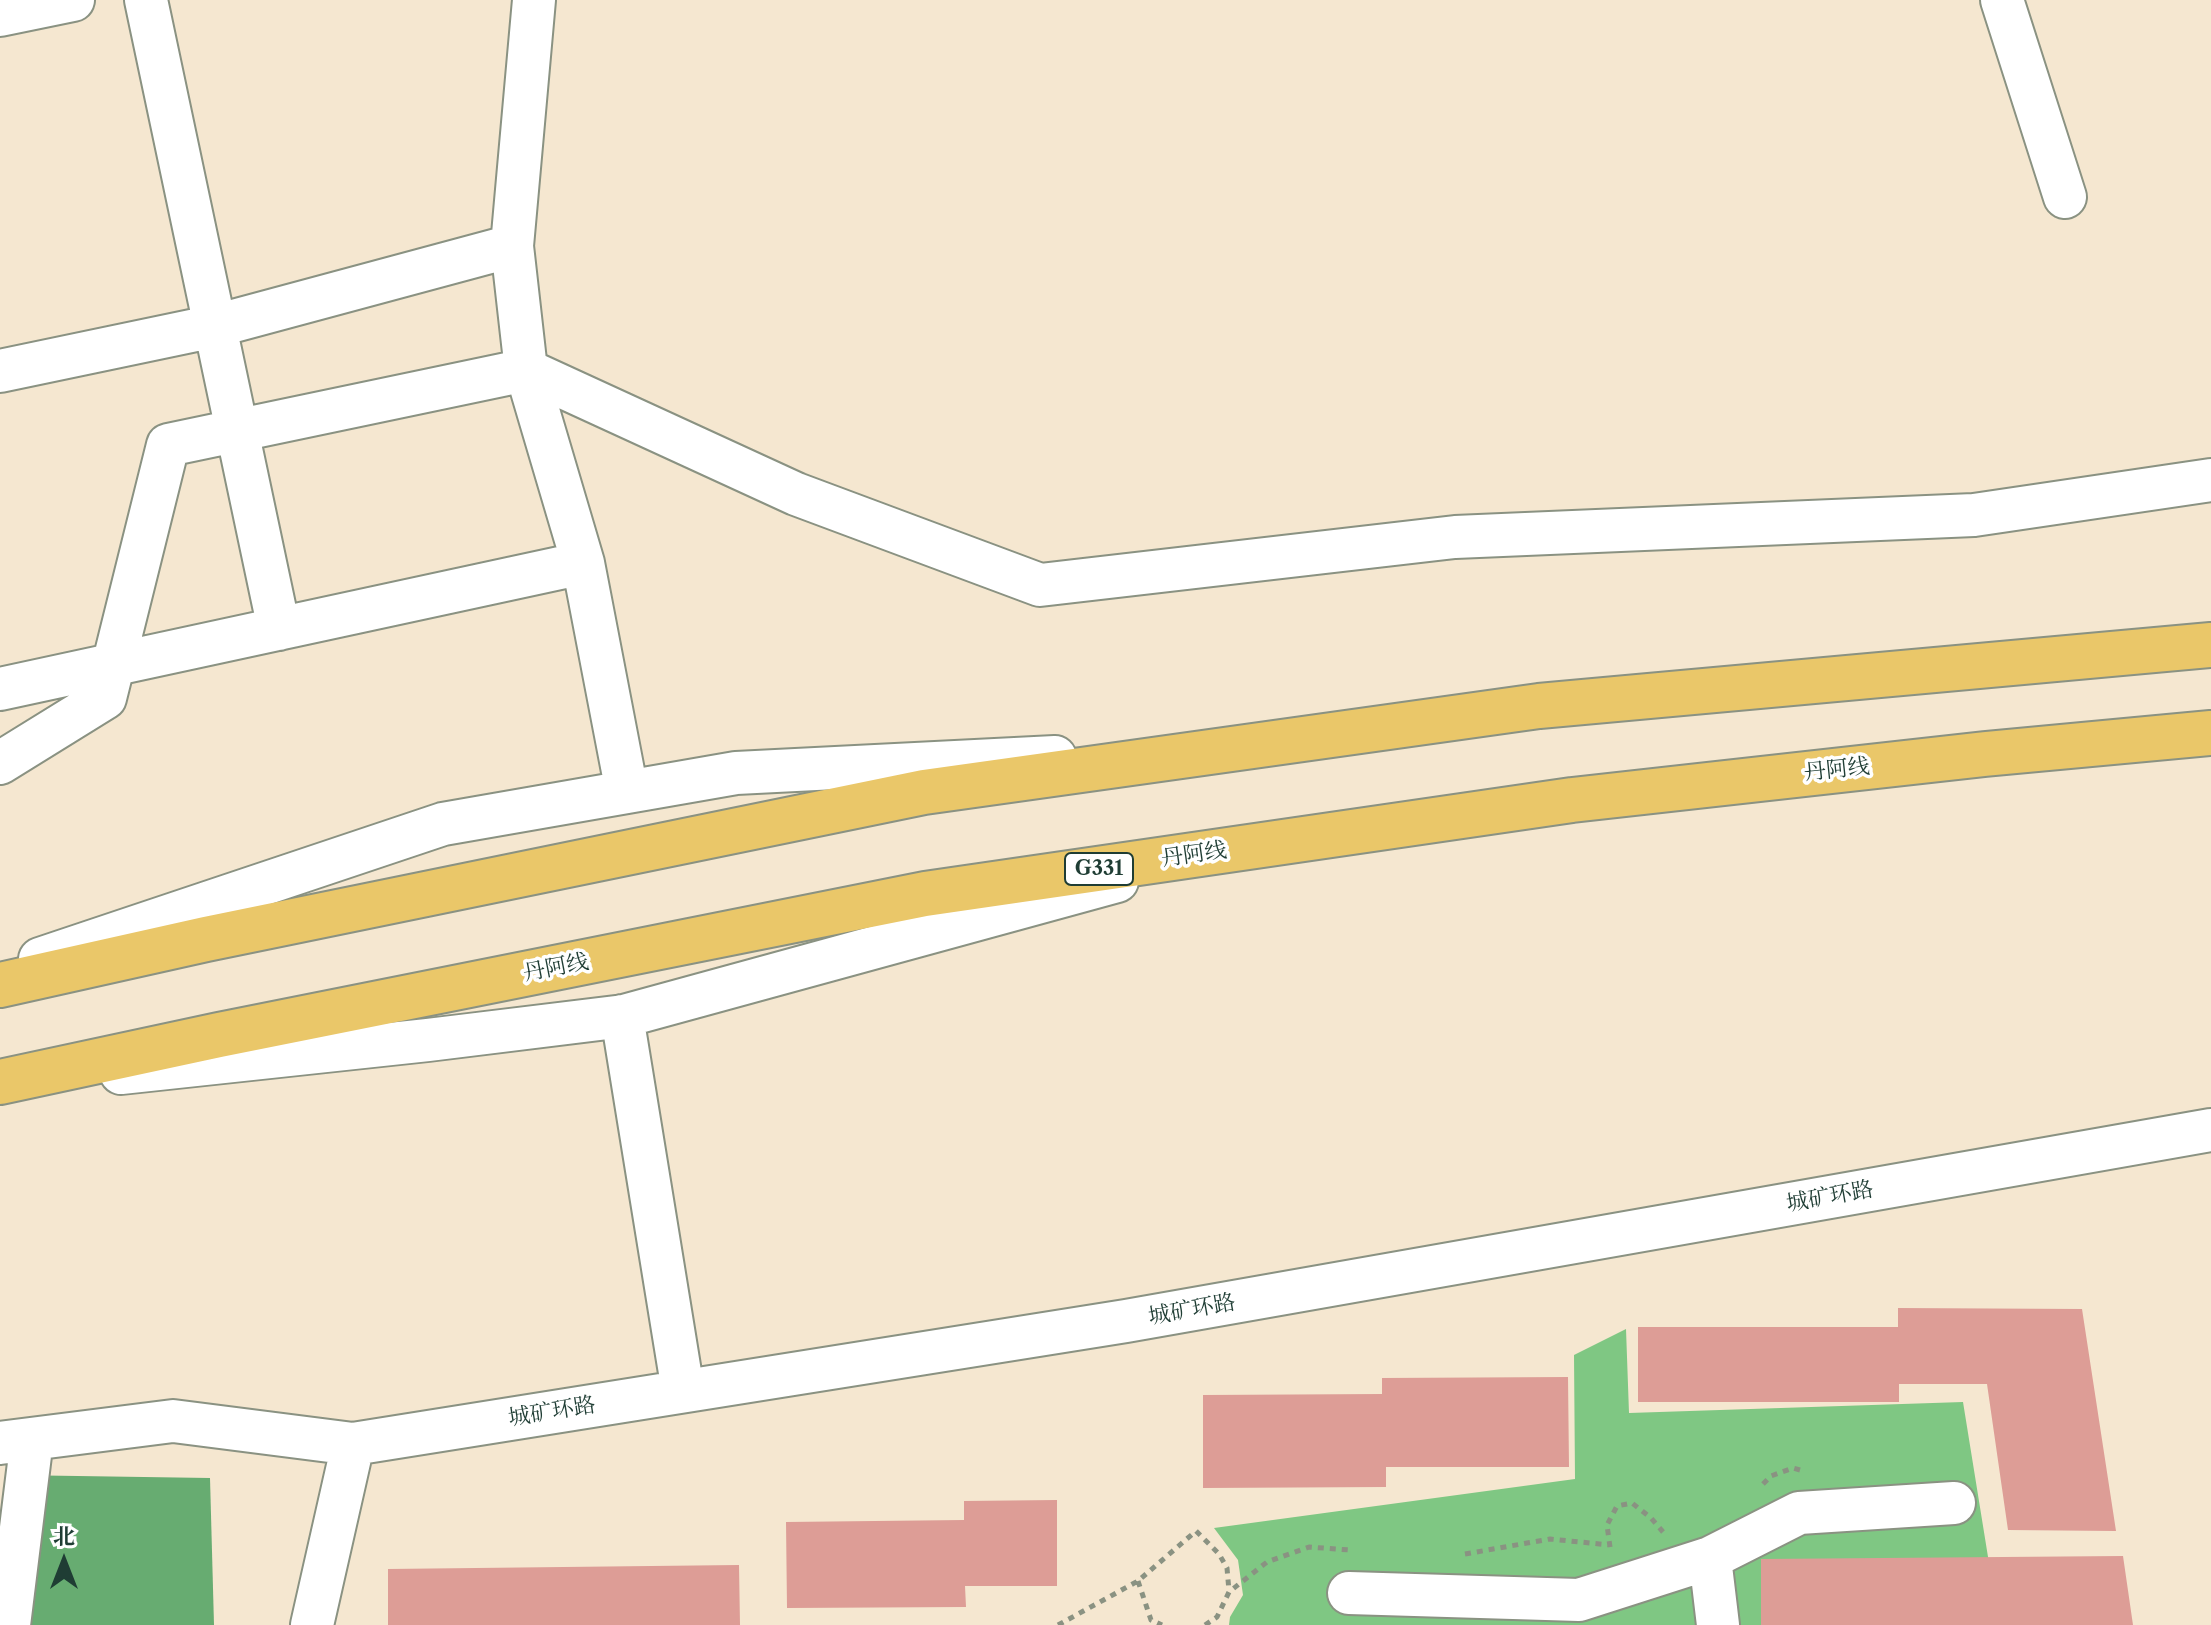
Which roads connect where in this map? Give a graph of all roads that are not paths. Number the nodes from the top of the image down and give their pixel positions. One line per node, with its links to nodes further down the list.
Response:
1 (73, 0): 5 (street)
2 (146, 0): 8 (street)
3 (534, 0): 7 (street)
4 (2002, 0): 6 (street)
5 (0, 15)
6 (2065, 197)
7 (512, 246): 8 (street); 9 (street)
8 (215, 326): 10 (street); 11 (street)
9 (526, 370): 11 (street); 12 (street); 13 (street)
10 (0, 371)
11 (237, 430): 14 (street); 16 (street)
12 (2211, 480)
13 (583, 563): 14 (street); 21 (street)
14 (279, 629): 16 (street)
15 (2211, 645): 19 (highway)
16 (114, 664): 17 (street); 20 (street)
17 (0, 689)
18 (2211, 733): 22 (highway, 丹阿线 / G331)
19 (1240, 748): 21 (street); 24 (highway)
20 (0, 763)
21 (627, 792): 23 (street)
22 (1236, 849): 25 (street); 26 (highway, 丹阿线 / G331)
23 (0, 973)
24 (0, 985)
25 (622, 1016): 26 (street); 28 (street)
26 (0, 1084)
27 (2211, 1130): 28 (street, 城矿环路)
28 (683, 1391): 30 (street, 城矿环路)
29 (16, 1441): 30 (street, 城矿环路); 34 (street)
30 (353, 1444): 35 (street)
31 (1954, 1503): 32 (street)
32 (1710, 1558): 33 (street); 36 (street)
33 (1349, 1593)
34 (9, 1625)
35 (312, 1625)
36 (1718, 1625)

